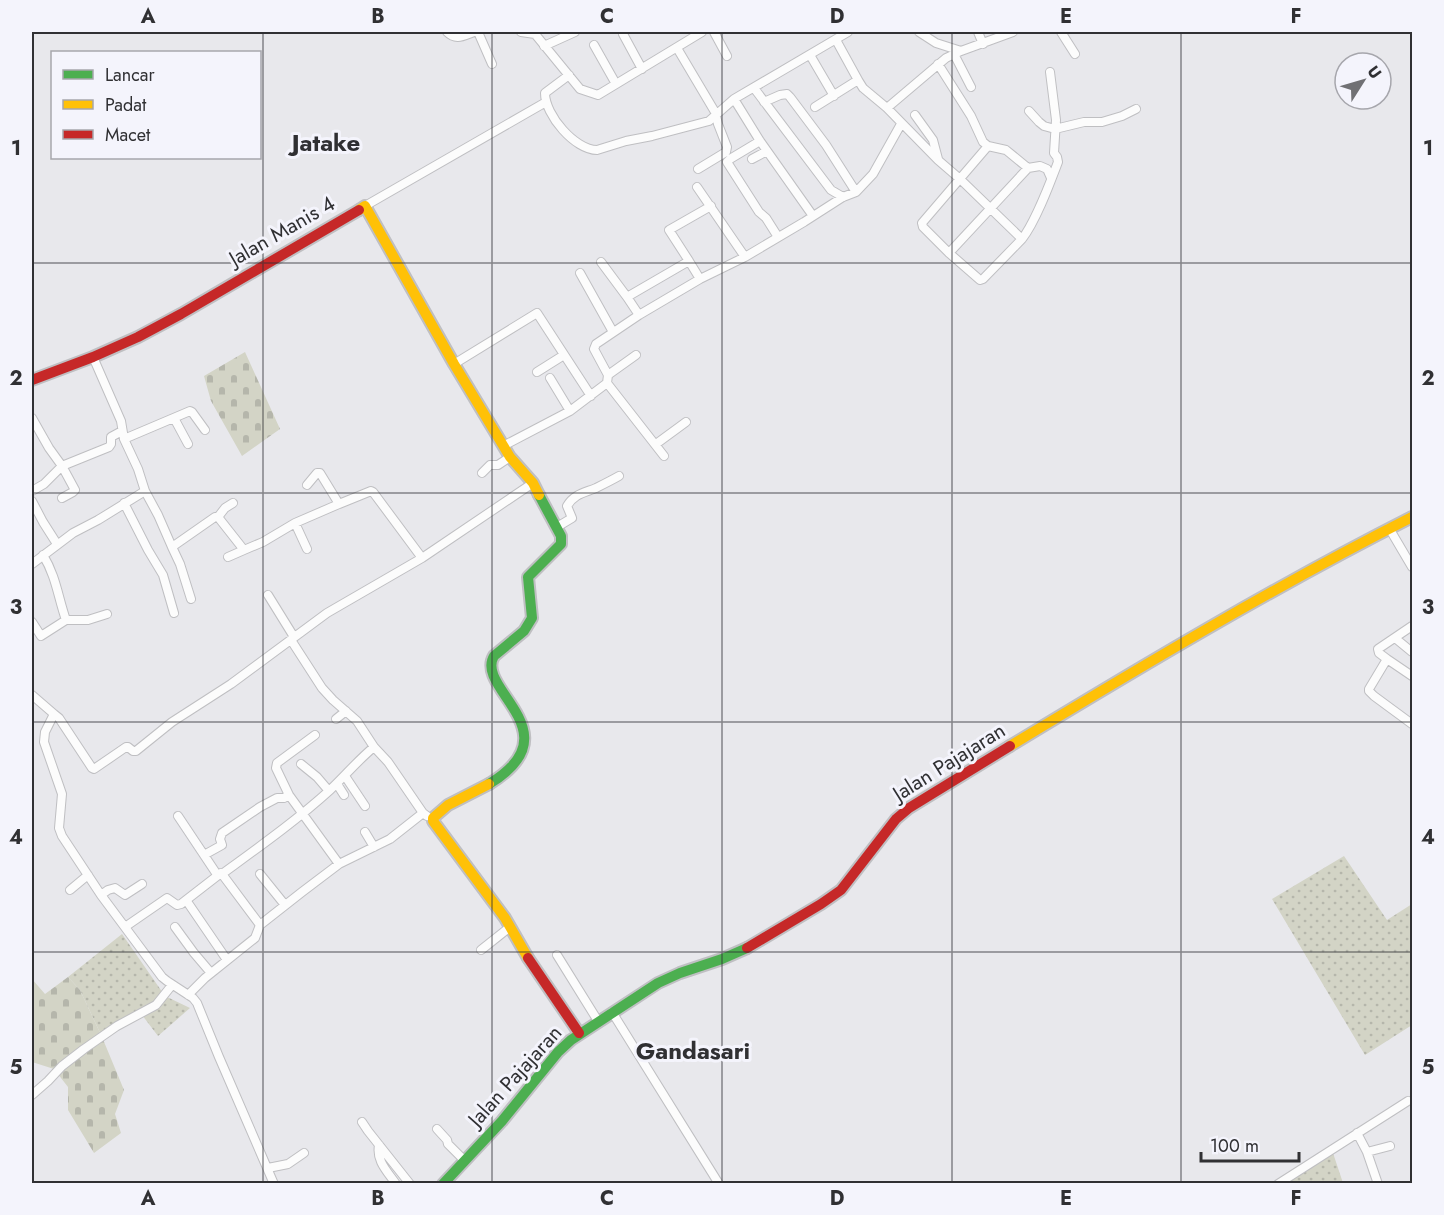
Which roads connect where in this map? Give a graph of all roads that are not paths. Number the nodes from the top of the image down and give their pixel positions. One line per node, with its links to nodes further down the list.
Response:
1 (447, 32): 2 (street)
2 (476, 32): 23 (street)
3 (521, 32): 11 (street)
4 (575, 32): 17 (street)
5 (702, 32): 18 (street)
6 (848, 32): 14 (street)
7 (919, 32): 19 (street)
8 (978, 32): 15 (street)
9 (1014, 32): 15 (street)
10 (1062, 32): 20 (street)
11 (535, 33): 17 (street)
12 (623, 34): 25 (street)
13 (716, 35): 22 (street)
14 (836, 40): 21 (street); 28 (street)
15 (983, 44): 19 (street)
16 (594, 45): 29 (street)
17 (544, 46): 27 (street)
18 (677, 48): 25 (street); 39 (street)
19 (958, 53): 24 (street); 31 (street)
20 (1075, 54)
21 (810, 55): 30 (street); 32 (street)
22 (727, 56)
23 (492, 64)
24 (938, 64): 37 (street); 45 (street)
25 (642, 69): 29 (street)
26 (1050, 72): 43 (street)
27 (569, 75): 29 (street); 34 (street)
28 (858, 80): 32 (street); 37 (street)
29 (616, 84)
30 (754, 87): 33 (street); 35 (street)
31 (971, 87)
32 (834, 96): 36 (street)
33 (734, 99): 39 (street); 44 (street)
34 (546, 102): 39 (street); 56 (street, Jalan Manis 4)
35 (765, 102): 54 (street); 55 (street)
36 (815, 107)
37 (887, 108): 42 (street)
38 (1136, 109): 43 (street)
39 (714, 111): 50 (street)
40 (1029, 111): 43 (street)
41 (915, 114): 48 (street)
42 (901, 123): 48 (street); 54 (street)
43 (1055, 129): 51 (street)
44 (760, 141): 46 (street); 60 (street)
45 (988, 146): 49 (street); 52 (street)
46 (767, 151): 47 (street); 59 (street)
47 (752, 159)
48 (938, 160): 52 (street)
49 (1028, 168): 51 (street); 58 (street)
50 (698, 170)
51 (1051, 178): 61 (street)
52 (960, 179): 58 (street); 62 (street)
53 (697, 187): 57 (street)
54 (856, 192): 55 (street)
55 (843, 197): 59 (street)
56 (365, 206): 73 (street, Jalan Manis 4); 74 (street)
57 (711, 206): 63 (street); 64 (street)
58 (990, 209): 61 (street); 62 (street)
59 (813, 216): 60 (street)
60 (778, 237): 63 (street)
61 (1022, 239): 62 (street)
62 (949, 253)
63 (745, 257): 67 (street)
64 (689, 261): 67 (street); 68 (street)
65 (602, 262): 68 (street)
66 (580, 273): 70 (street)
67 (700, 279): 69 (street)
68 (627, 297): 69 (street)
69 (639, 315): 70 (street)
70 (613, 332): 77 (street)
71 (636, 355): 77 (street)
72 (564, 356): 74 (street); 75 (street); 79 (street)
73 (93, 357): 78 (street, Jalan Manis 4); 85 (street)
74 (454, 364): 88 (street)
75 (537, 372)
76 (550, 378): 80 (street)
77 (607, 379): 79 (street); 87 (street)
78 (32, 380)
79 (591, 396): 80 (street)
80 (570, 411): 88 (street)
81 (32, 418): 91 (street)
82 (174, 418): 84 (street); 85 (street); 86 (street)
83 (686, 422): 87 (street)
84 (205, 430)
85 (123, 435): 91 (street); 97 (street)
86 (188, 444)
87 (656, 444): 89 (street)
88 (503, 446): 90 (street)
89 (664, 456)
90 (510, 457): 92 (street); 94 (street)
91 (62, 466): 96 (street); 98 (street)
92 (482, 473)
93 (619, 476): 106 (street)
94 (533, 483): 106 (street); 114 (street)
95 (307, 486): 102 (street)
96 (32, 491)
97 (145, 491): 100 (street); 109 (street)
98 (62, 498)
99 (32, 501): 108 (street)
100 (124, 503): 108 (street); 119 (street)
101 (233, 503): 104 (street)
102 (339, 504): 105 (street); 114 (street)
103 (1413, 517): 107 (street, Jalan Pajajaran)
104 (218, 518): 109 (street); 111 (street)
105 (296, 523): 110 (street); 111 (street)
106 (557, 527): 145 (street)
107 (1389, 528): 116 (street); 168 (street, Jalan Pajajaran)
108 (57, 544): 112 (street)
109 (172, 547): 118 (street)
110 (308, 549)
111 (244, 550): 113 (street)
112 (43, 555): 115 (street); 121 (street)
113 (228, 557)
114 (422, 558): 125 (street)
115 (32, 564)
116 (1413, 567)
117 (268, 595): 125 (street)
118 (191, 599)
119 (174, 613)
120 (107, 614): 121 (street)
121 (66, 620): 122 (street)
122 (32, 622)
123 (1413, 626): 124 (street)
124 (1395, 638): 126 (street); 127 (street)
125 (292, 639): 130 (street); 131 (street)
126 (1412, 650)
127 (1387, 659): 128 (street); 133 (street)
128 (1413, 676)
129 (32, 694): 131 (street)
130 (346, 711): 132 (street); 135 (street)
131 (54, 714): 152 (street)
132 (336, 719)
133 (1413, 724)
134 (315, 735): 140 (street)
135 (374, 747): 137 (street); 145 (street)
136 (301, 764): 139 (street)
137 (345, 776): 138 (street); 142 (street)
138 (337, 784): 139 (street); 141 (street)
139 (329, 791): 143 (street)
140 (289, 795): 143 (street); 148 (street)
141 (344, 795)
142 (365, 806)
143 (302, 814): 149 (street); 150 (street)
144 (178, 816): 148 (street)
145 (428, 816): 147 (street); 161 (street)
146 (365, 832): 147 (street)
147 (374, 847): 149 (street)
148 (204, 855): 150 (street)
149 (339, 864): 157 (street)
150 (222, 873): 156 (street); 158 (street)
151 (260, 874): 157 (street)
152 (88, 875): 154 (street); 155 (street)
153 (142, 884): 155 (street)
154 (70, 890)
155 (101, 895): 159 (street)
156 (186, 900): 159 (street); 164 (street)
157 (285, 905): 158 (street)
158 (260, 925): 164 (street)
159 (125, 927): 166 (street)
160 (175, 927): 165 (street)
161 (510, 927): 162 (street); 170 (street)
162 (481, 950)
163 (557, 955): 169 (street)
164 (227, 960): 165 (street)
165 (211, 973): 167 (street)
166 (172, 985): 167 (street); 171 (street)
167 (188, 995): 181 (street)
168 (612, 1012): 169 (street, Jalan Pajajaran); 186 (street)
169 (598, 1021): 170 (street, Jalan Pajajaran)
170 (579, 1034): 180 (street, Jalan Pajajaran)
171 (32, 1095)
172 (1408, 1101): 175 (street)
173 (362, 1122): 176 (street)
174 (437, 1129): 180 (street)
175 (1357, 1133): 178 (street); 187 (street)
176 (379, 1145): 183 (street); 184 (street)
177 (1390, 1146): 178 (street)
178 (1367, 1152): 188 (street)
179 (304, 1153): 181 (street)
180 (465, 1161): 185 (street, Jalan Pajajaran)
181 (268, 1168): 182 (street)
182 (274, 1184)
183 (396, 1184)
184 (410, 1184)
185 (443, 1184)
186 (719, 1184)
187 (1278, 1184)
188 (1378, 1184)

